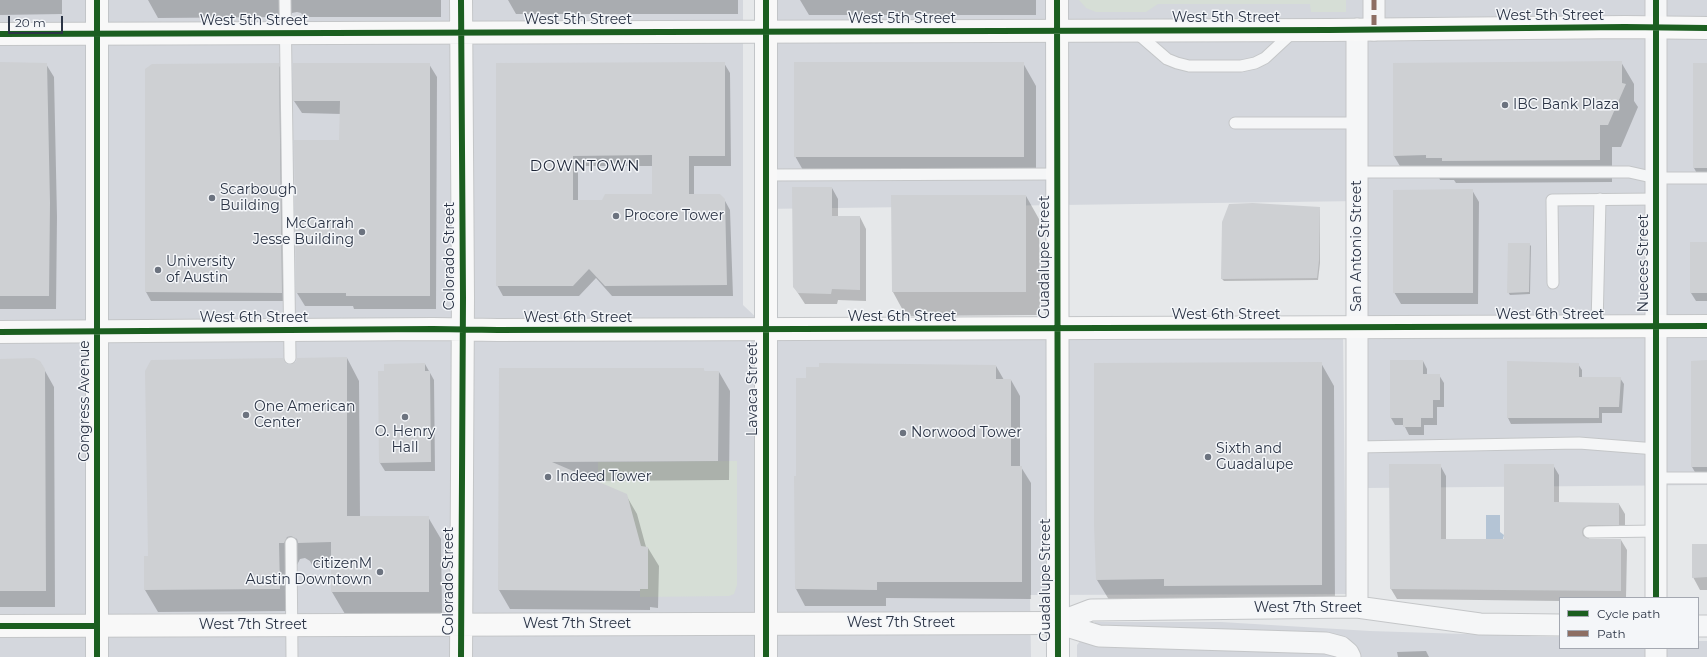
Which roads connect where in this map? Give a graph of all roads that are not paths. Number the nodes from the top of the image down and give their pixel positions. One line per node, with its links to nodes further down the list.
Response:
1 (97, 0): 16 (main road, Congress Avenue)
2 (285, 0): 17 (lane)
3 (461, 0): 14 (main road, Colorado Street)
4 (766, 0): 15 (main road, Lavaca Street)
5 (1058, 0): 11 (main road, Guadalupe Street)
6 (1374, 0): 9 (street, San Antonio Street)
7 (1656, 0): 10 (street, Nueces Street)
8 (1707, 28): 10 (main road, West 5th Street)
9 (1366, 29): 10 (main road, West 5th Street); 13 (main road, West 5th Street); 20 (street, San Antonio Street)
10 (1656, 29): 24 (street, Nueces Street)
11 (1057, 30): 12 (main road, West 5th Street); 15 (main road, West 5th Street); 22 (main road, Guadalupe Street)
12 (1134, 30): 13 (main road, West 5th Street); 13 (lane)
13 (1295, 30)
14 (461, 32): 15 (main road, West 5th Street); 17 (main road, West 5th Street); 36 (main road, Colorado Street)
15 (765, 32): 23 (main road, Lavaca Street)
16 (96, 33): 17 (main road, West 5th Street); 18 (main road, West 5th Street); 37 (main road, Congress Avenue)
17 (285, 33): 35 (lane)
18 (0, 34)
19 (1235, 123): 20 (lane)
20 (1358, 123): 21 (street, San Antonio Street)
21 (1358, 172): 24 (lane); 32 (street, San Antonio Street)
22 (1057, 174): 23 (lane); 33 (main road, Guadalupe Street)
23 (765, 175): 34 (main road, Lavaca Street)
24 (1656, 178): 25 (lane); 27 (street, Nueces Street)
25 (1707, 178)
26 (1600, 199): 27 (lane); 28 (lane); 29 (lane)
27 (1656, 199): 30 (street, Nueces Street)
28 (1553, 283)
29 (1597, 326): 30 (main road, West 6th Street); 32 (main road, West 6th Street)
30 (1656, 326): 31 (main road, West 6th Street); 41 (street, Nueces Street)
31 (1707, 326)
32 (1357, 327): 33 (main road, West 6th Street); 40 (street, San Antonio Street)
33 (1057, 328): 34 (main road, West 6th Street); 49 (main road, Guadalupe Street)
34 (765, 329): 36 (main road, West 6th Street); 50 (main road, Lavaca Street)
35 (288, 330): 36 (main road, West 6th Street); 37 (main road, West 6th Street); 39 (lane)
36 (461, 330): 52 (main road, Colorado Street)
37 (96, 331): 38 (main road, West 6th Street); 55 (main road, Congress Avenue)
38 (0, 332)
39 (290, 358)
40 (1358, 447): 41 (lane); 48 (street, San Antonio Street)
41 (1656, 449): 42 (street, Nueces Street)
42 (1656, 478): 43 (lane); 44 (street, Nueces Street)
43 (1707, 478)
44 (1656, 531): 45 (lane); 47 (street, Nueces Street)
45 (1589, 532)
46 (291, 543): 51 (lane)
47 (1656, 597)
48 (1358, 607): 49 (street, West 7th Street); 53 (street, West 7th Street)
49 (1057, 623): 50 (main road, West 7th Street); 56 (street, West 7th Street); 61 (main road, Guadalupe Street)
50 (766, 624): 52 (main road, West 7th Street); 60 (main road, Lavaca Street)
51 (292, 625): 52 (main road, West 7th Street); 55 (main road, West 7th Street); 58 (lane)
52 (461, 625): 59 (main road, Colorado Street)
53 (1559, 625)
54 (0, 626): 55 (main road, West 7th Street)
55 (97, 626): 57 (main road, Congress Avenue)
56 (1346, 652)
57 (97, 657)
58 (292, 657)
59 (461, 657)
60 (766, 657)
61 (1058, 657)

